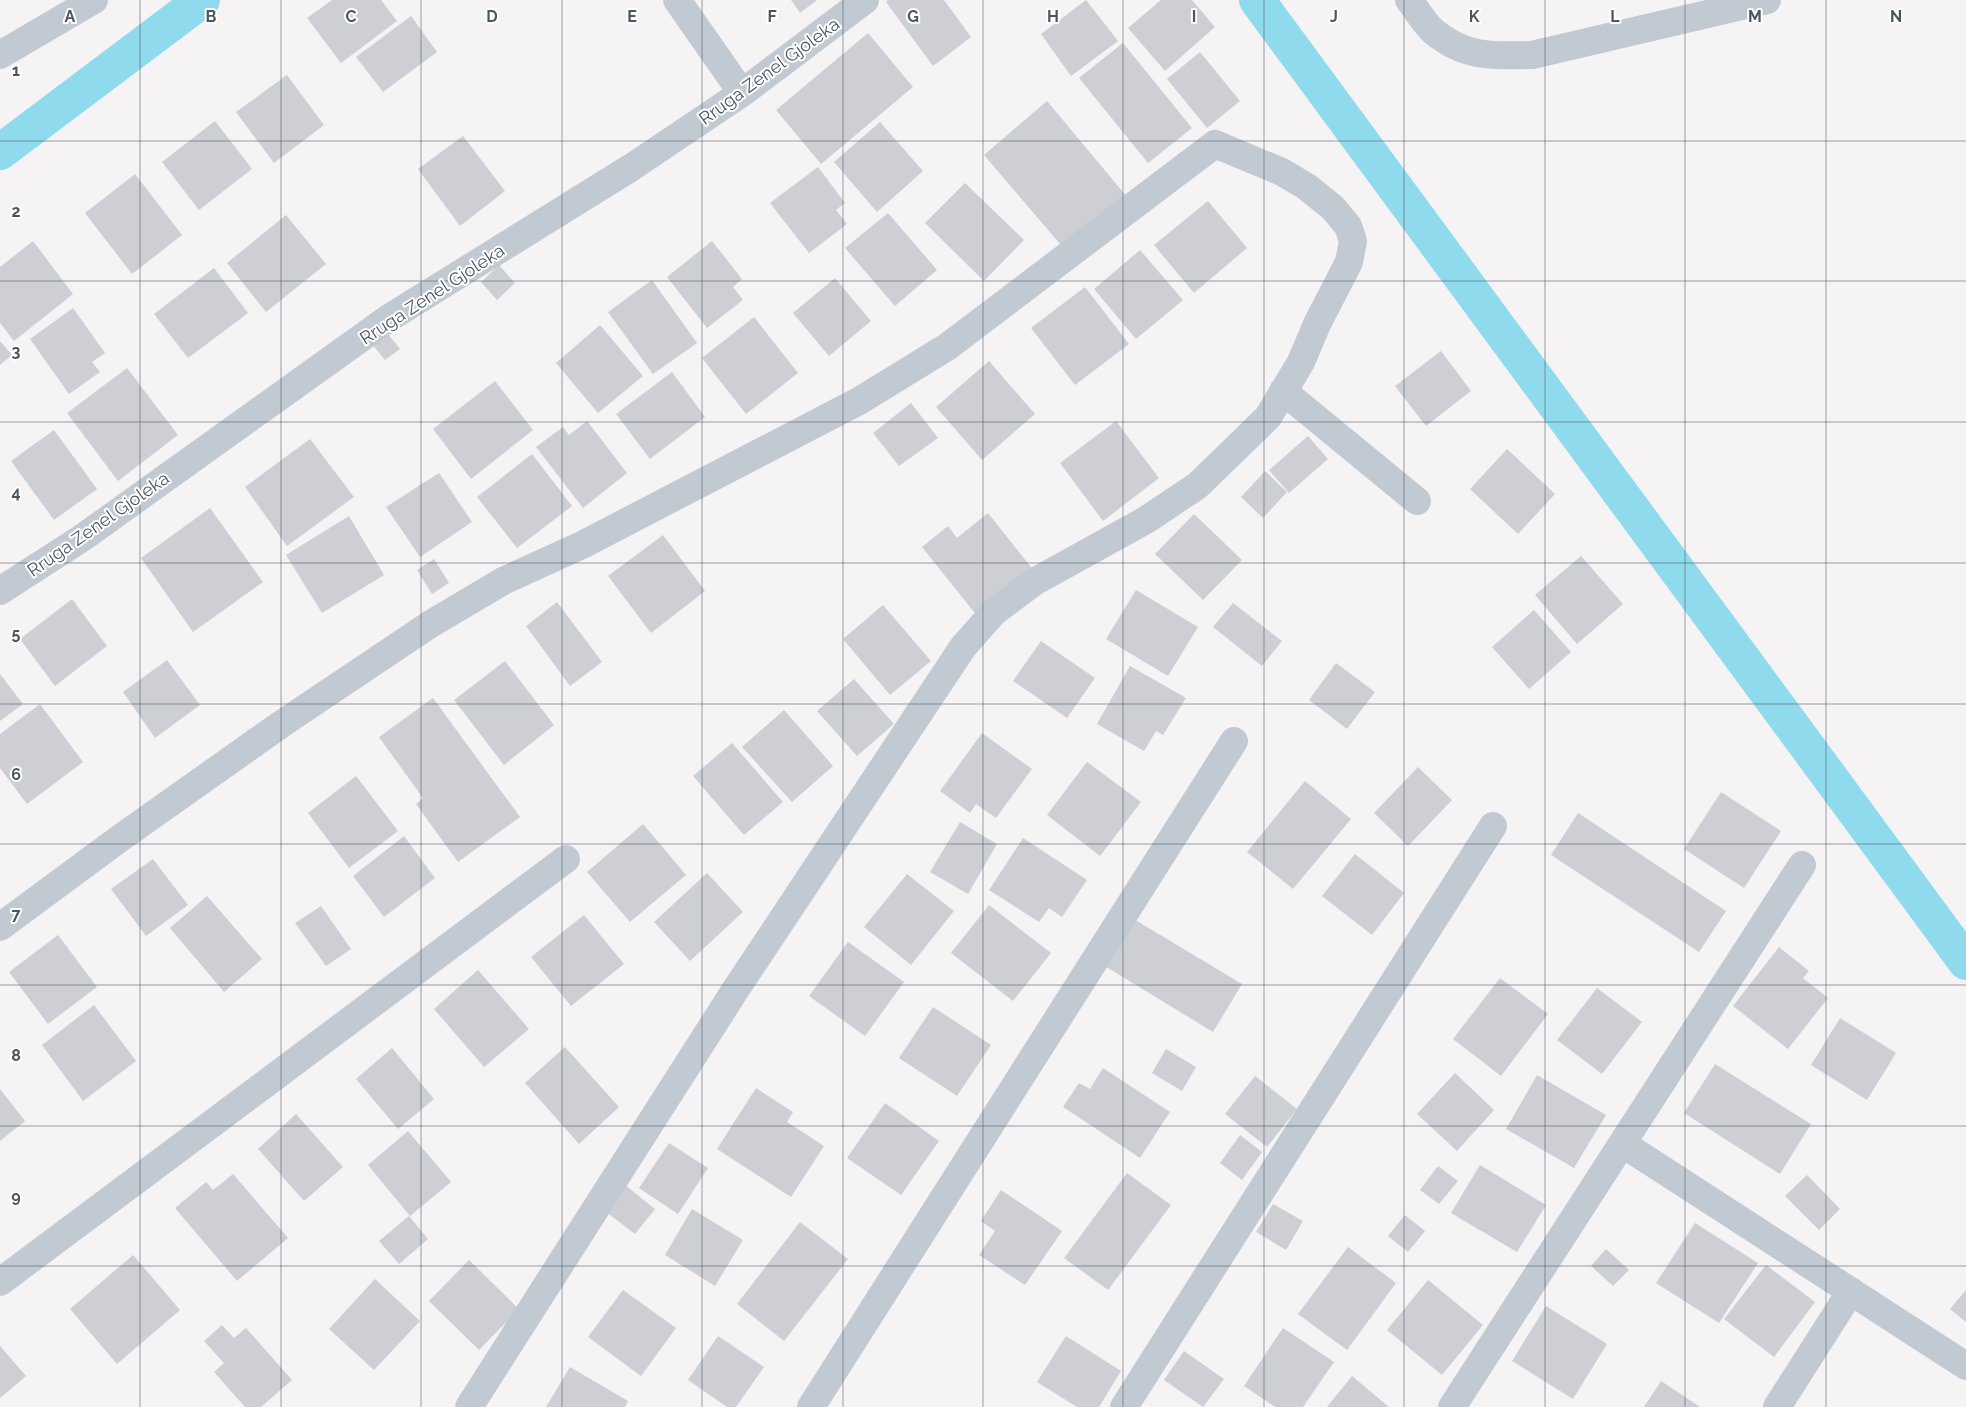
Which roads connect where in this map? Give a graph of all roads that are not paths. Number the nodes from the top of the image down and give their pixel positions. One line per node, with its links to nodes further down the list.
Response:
1 (94, 0): 6 (street)
2 (676, 0): 7 (street)
3 (865, 0): 7 (street, Rruga Zenel Gjoleka)
4 (1410, 0): 5 (street)
5 (1767, 0)
6 (0, 55)
7 (742, 93): 10 (street, Rruga Zenel Gjoleka)
8 (1283, 391): 9 (street); 15 (street); 20 (street)
9 (1417, 500)
10 (0, 591)
11 (1234, 741): 21 (street)
12 (1493, 826): 22 (street)
13 (566, 860): 17 (street)
14 (1802, 866): 16 (street)
15 (0, 927)
16 (1622, 1144): 18 (street); 23 (street)
17 (0, 1282)
18 (1851, 1291): 19 (street); 24 (street)
19 (1966, 1366)
20 (470, 1407)
21 (810, 1407)
22 (1124, 1407)
23 (1452, 1407)
24 (1778, 1407)

